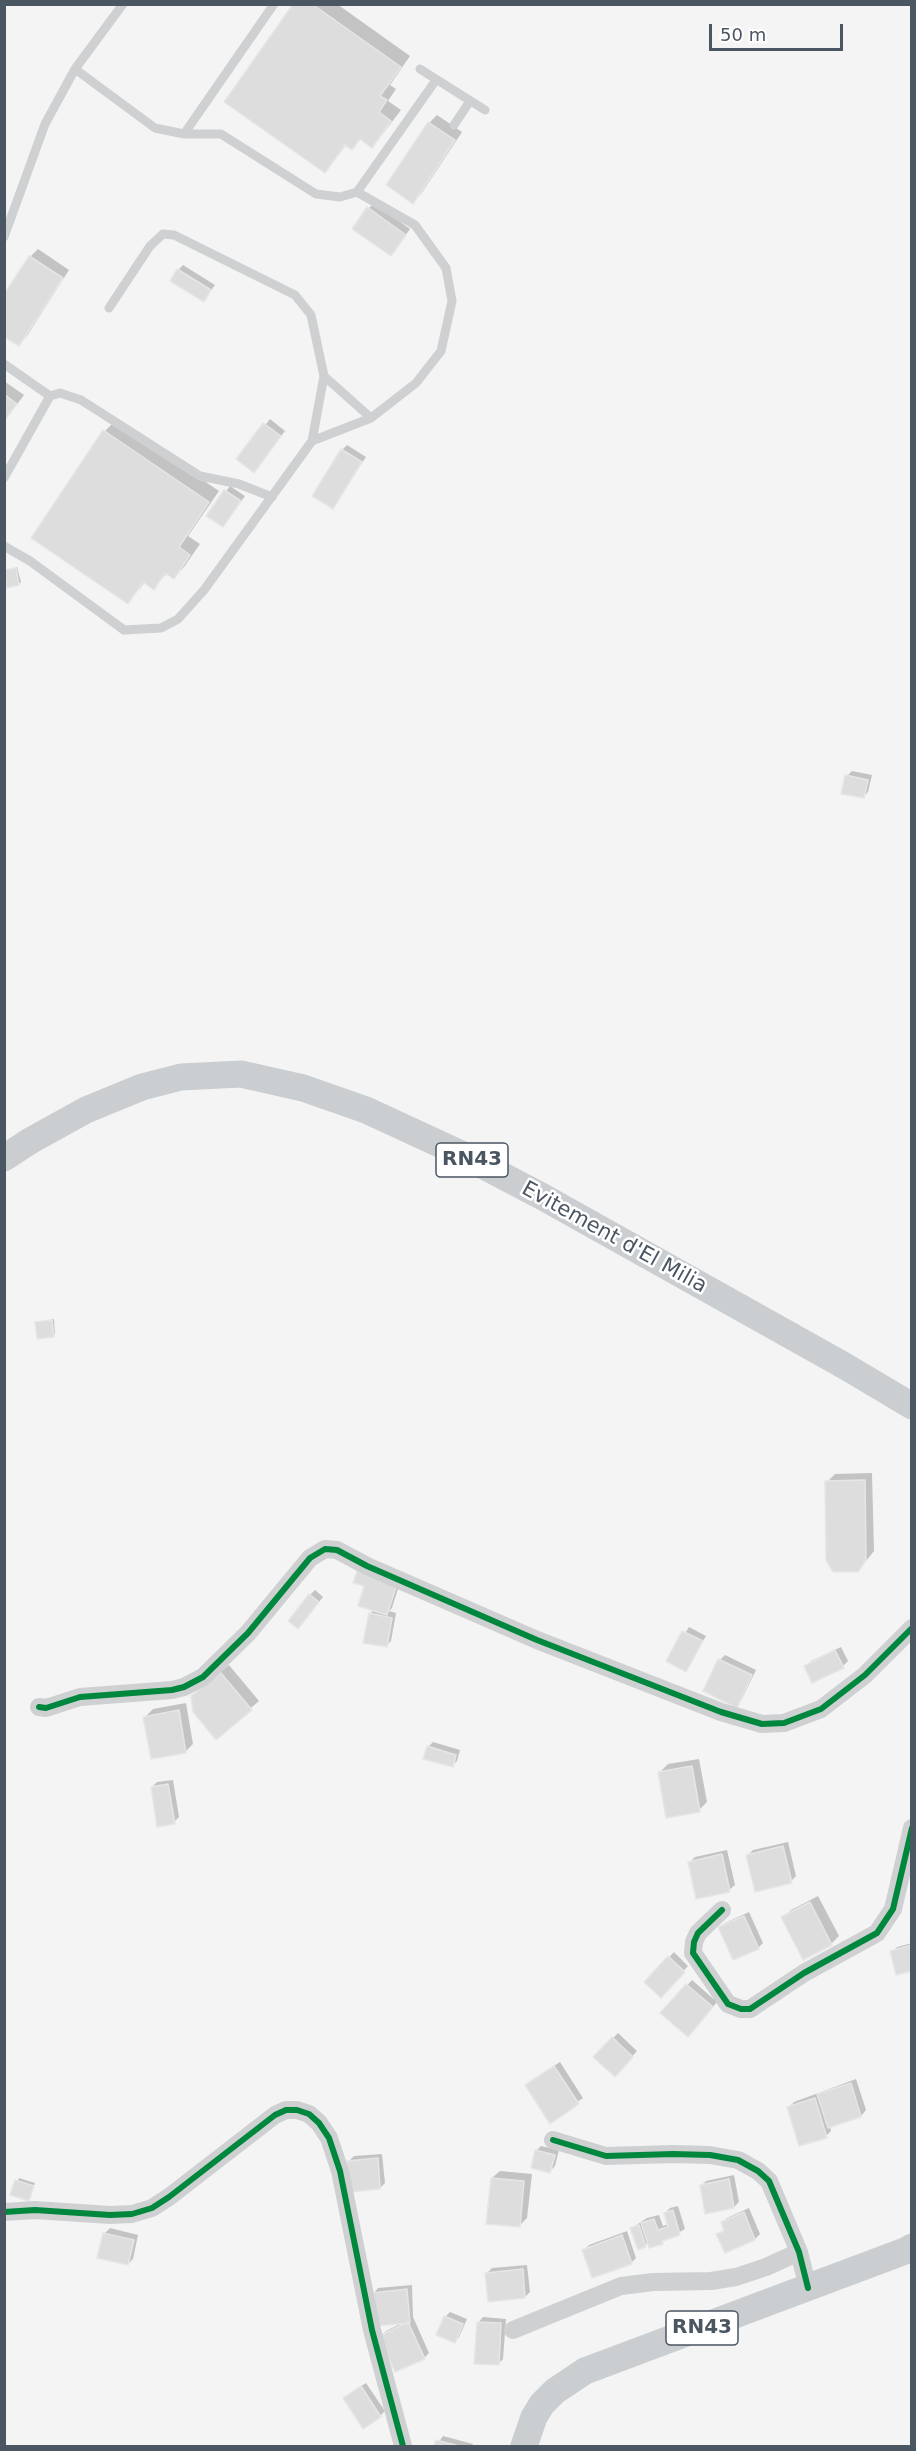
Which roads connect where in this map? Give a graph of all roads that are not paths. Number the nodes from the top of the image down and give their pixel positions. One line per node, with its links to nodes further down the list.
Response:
1 (123, 4): 3 (lane)
2 (274, 4): 9 (lane)
3 (75, 69): 9 (lane); 11 (lane)
4 (420, 69): 5 (lane)
5 (436, 80): 6 (lane); 10 (lane)
6 (470, 101): 7 (lane); 8 (lane)
7 (485, 110)
8 (454, 125)
9 (184, 134): 10 (lane)
10 (357, 192): 16 (lane)
11 (4, 237)
12 (109, 308): 14 (lane)
13 (4, 364): 15 (lane)
14 (324, 376): 16 (lane); 17 (lane)
15 (50, 396): 18 (lane); 19 (lane)
16 (371, 418): 17 (lane)
17 (312, 441): 19 (lane)
18 (6, 472)
19 (272, 498): 20 (lane)
20 (4, 546)
21 (4, 1158): 22 (main road, Evitement d'El Milia / RN43)
22 (912, 1406)
23 (912, 1628): 24 (street)
24 (39, 1707)
25 (912, 1828): 26 (street)
26 (722, 1910)
27 (553, 2140): 30 (street)
28 (4, 2212): 33 (street)
29 (912, 2247): 31 (main road, RN43)
30 (799, 2252): 31 (street); 32 (street)
31 (808, 2288): 34 (main road, RN43)
32 (513, 2330)
33 (403, 2446)
34 (524, 2446)

